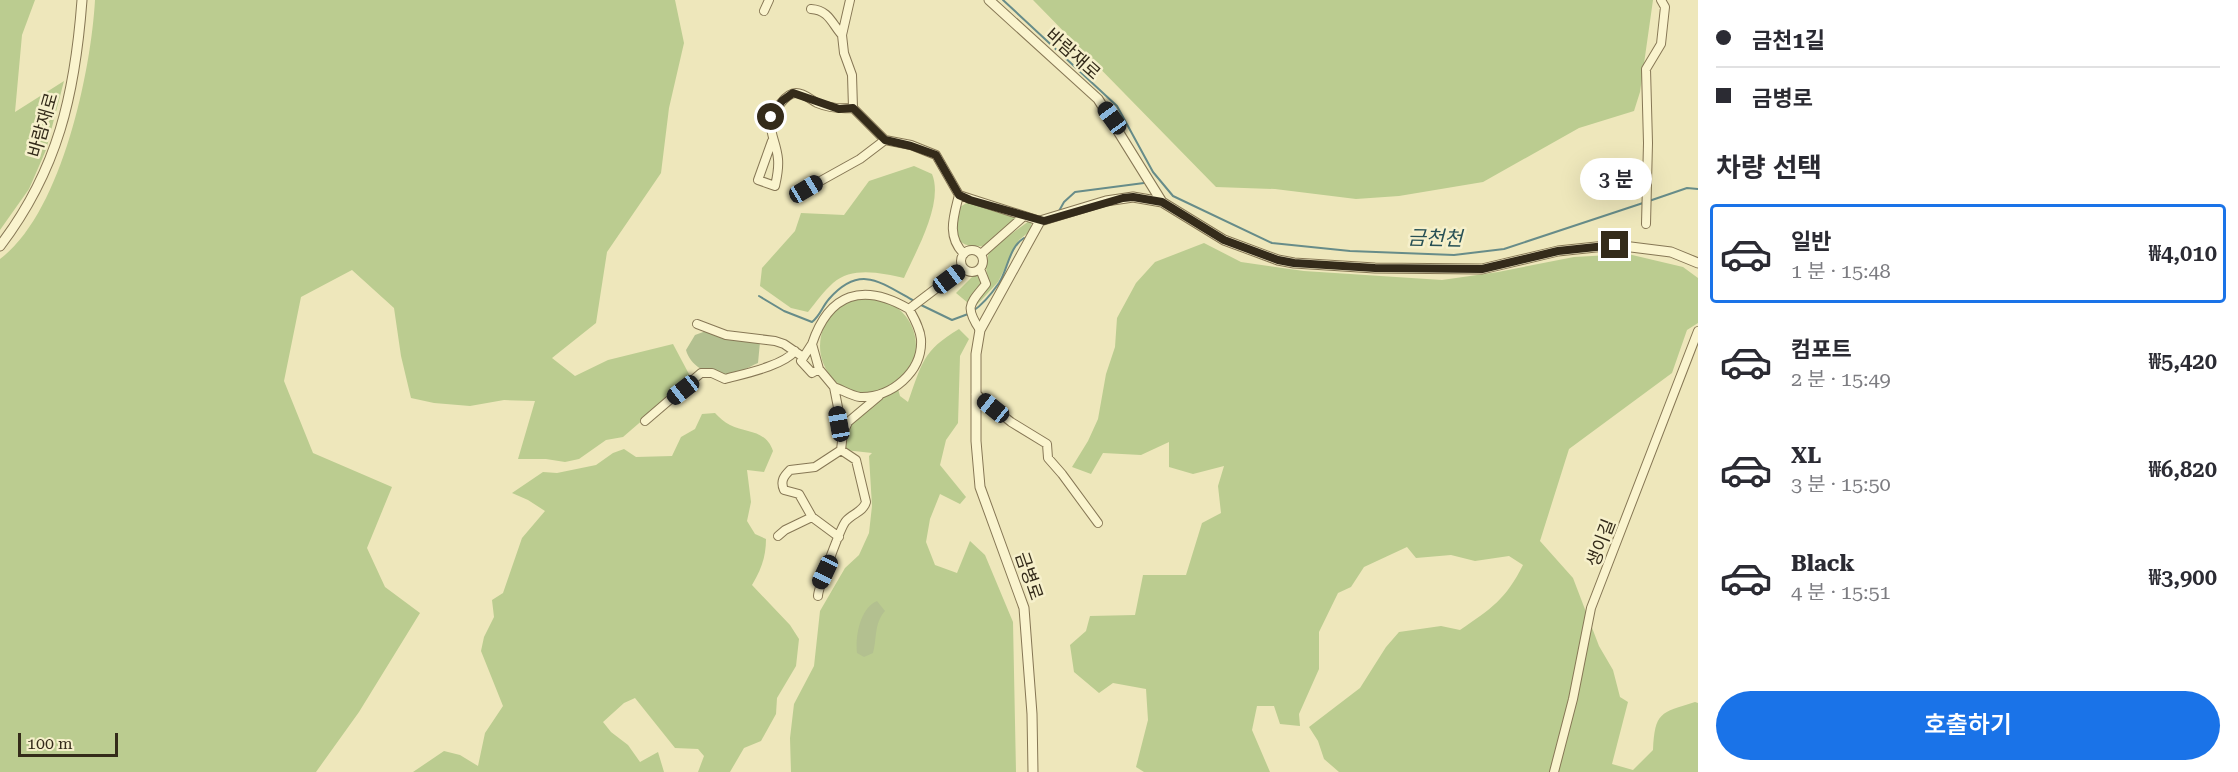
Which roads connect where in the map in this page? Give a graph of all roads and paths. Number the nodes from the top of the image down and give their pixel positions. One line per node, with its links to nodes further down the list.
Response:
1 (82, 0): 18 (street, 바람재로)
2 (769, 0): 7 (street)
3 (850, 0): 8 (street)
4 (989, 0): 14 (street, 바람재로)
5 (1661, 0): 17 (street)
6 (811, 9): 8 (street)
7 (764, 11)
8 (842, 35): 9 (street)
9 (853, 108): 10 (street); 11 (street)
10 (885, 140): 12 (street); 13 (street)
11 (772, 141): 11 (street)
12 (806, 189)
13 (959, 195): 15 (street); 19 (street)
14 (1162, 202): 16 (street); 21 (street)
15 (1024, 216): 16 (street); 20 (street)
16 (1044, 220): 26 (street, 금병로)
17 (1646, 224)
18 (0, 246)
19 (964, 254): 20 (street); 22 (street)
20 (981, 254): 23 (street)
21 (1698, 263)
22 (963, 268): 23 (street); 24 (street)
23 (980, 269): 26 (street)
24 (911, 307): 28 (street); 34 (street)
25 (696, 324): 29 (street)
26 (980, 330): 33 (street, 금병로)
27 (1698, 331): 44 (street, 생이길)
28 (812, 344): 30 (street); 31 (street)
29 (795, 351): 30 (street); 35 (street)
30 (803, 357): 31 (street)
31 (819, 369): 32 (street)
32 (834, 387): 34 (street); 36 (street)
33 (976, 394): 39 (street); 43 (street, 금병로)
34 (879, 396): 36 (street)
35 (645, 421)
36 (843, 433): 37 (street)
37 (842, 450): 38 (street); 41 (street)
38 (812, 517): 40 (street); 41 (street)
39 (1098, 523)
40 (778, 536)
41 (839, 537): 42 (street)
42 (818, 596)
43 (1033, 772)
44 (1554, 772)

